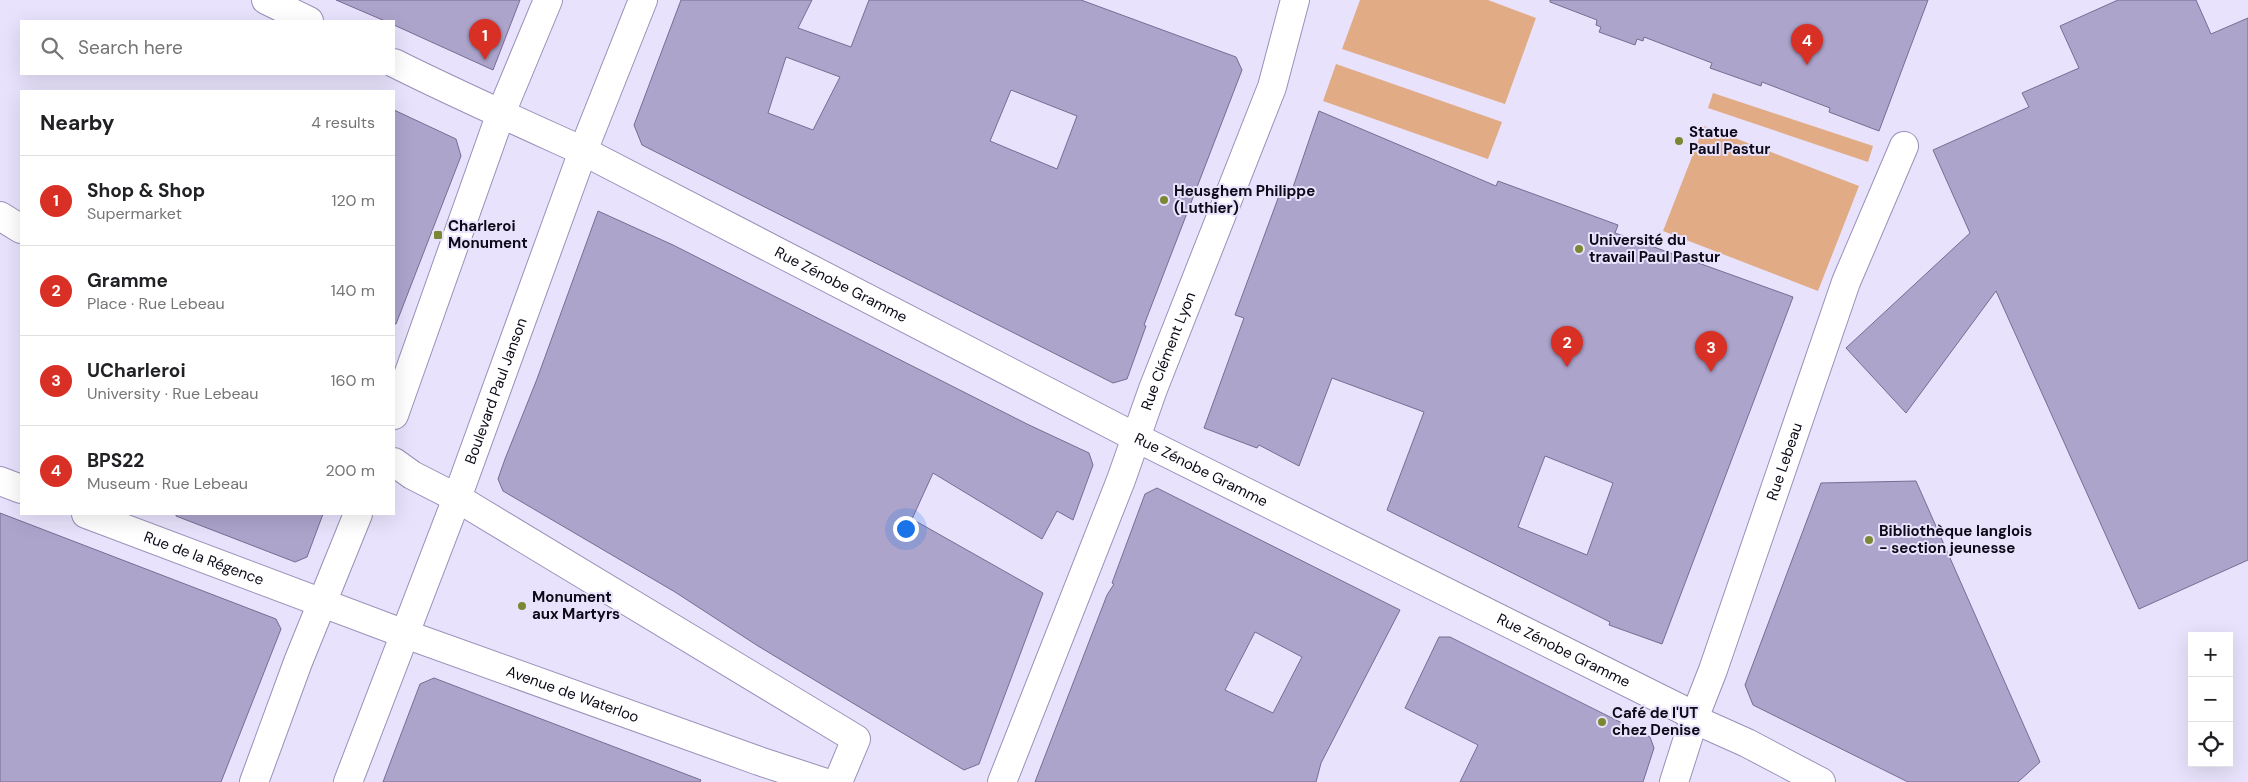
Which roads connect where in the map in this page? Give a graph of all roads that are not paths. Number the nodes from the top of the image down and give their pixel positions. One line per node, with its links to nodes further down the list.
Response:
1 (266, 0): 5 (street)
2 (548, 0): 7 (street)
3 (642, 0): 9 (street, Boulevard Paul Janson)
4 (1294, 0): 13 (street, Rue Clément Lyon)
5 (307, 20)
6 (395, 64): 7 (street, Rue Zénobe Gramme)
7 (501, 113): 9 (street, Rue Zénobe Gramme); 12 (street)
8 (1904, 146): 22 (street, Rue Lebeau)
9 (583, 151): 13 (street, Rue Zénobe Gramme); 17 (street, Boulevard Paul Janson)
10 (0, 216): 11 (street)
11 (20, 228)
12 (395, 412)
13 (1136, 438): 22 (street, Rue Zénobe Gramme); 27 (street, Rue Clément Lyon)
14 (395, 463): 17 (street)
15 (0, 481): 16 (street)
16 (20, 489)
17 (457, 498): 21 (street, Boulevard Paul Janson); 26 (street)
18 (89, 515): 20 (street, Rue de la Régence)
19 (358, 515): 20 (street)
20 (322, 604): 21 (street, Avenue de Waterloo); 23 (street)
21 (405, 634): 24 (street, Boulevard Paul Janson); 25 (street, Avenue de Waterloo)
22 (1695, 716): 28 (street, Rue Lebeau); 29 (street, Rue Zénobe Gramme)
23 (254, 782)
24 (348, 782)
25 (823, 782)
26 (838, 782)
27 (1002, 782)
28 (1674, 782)
29 (1821, 782)

